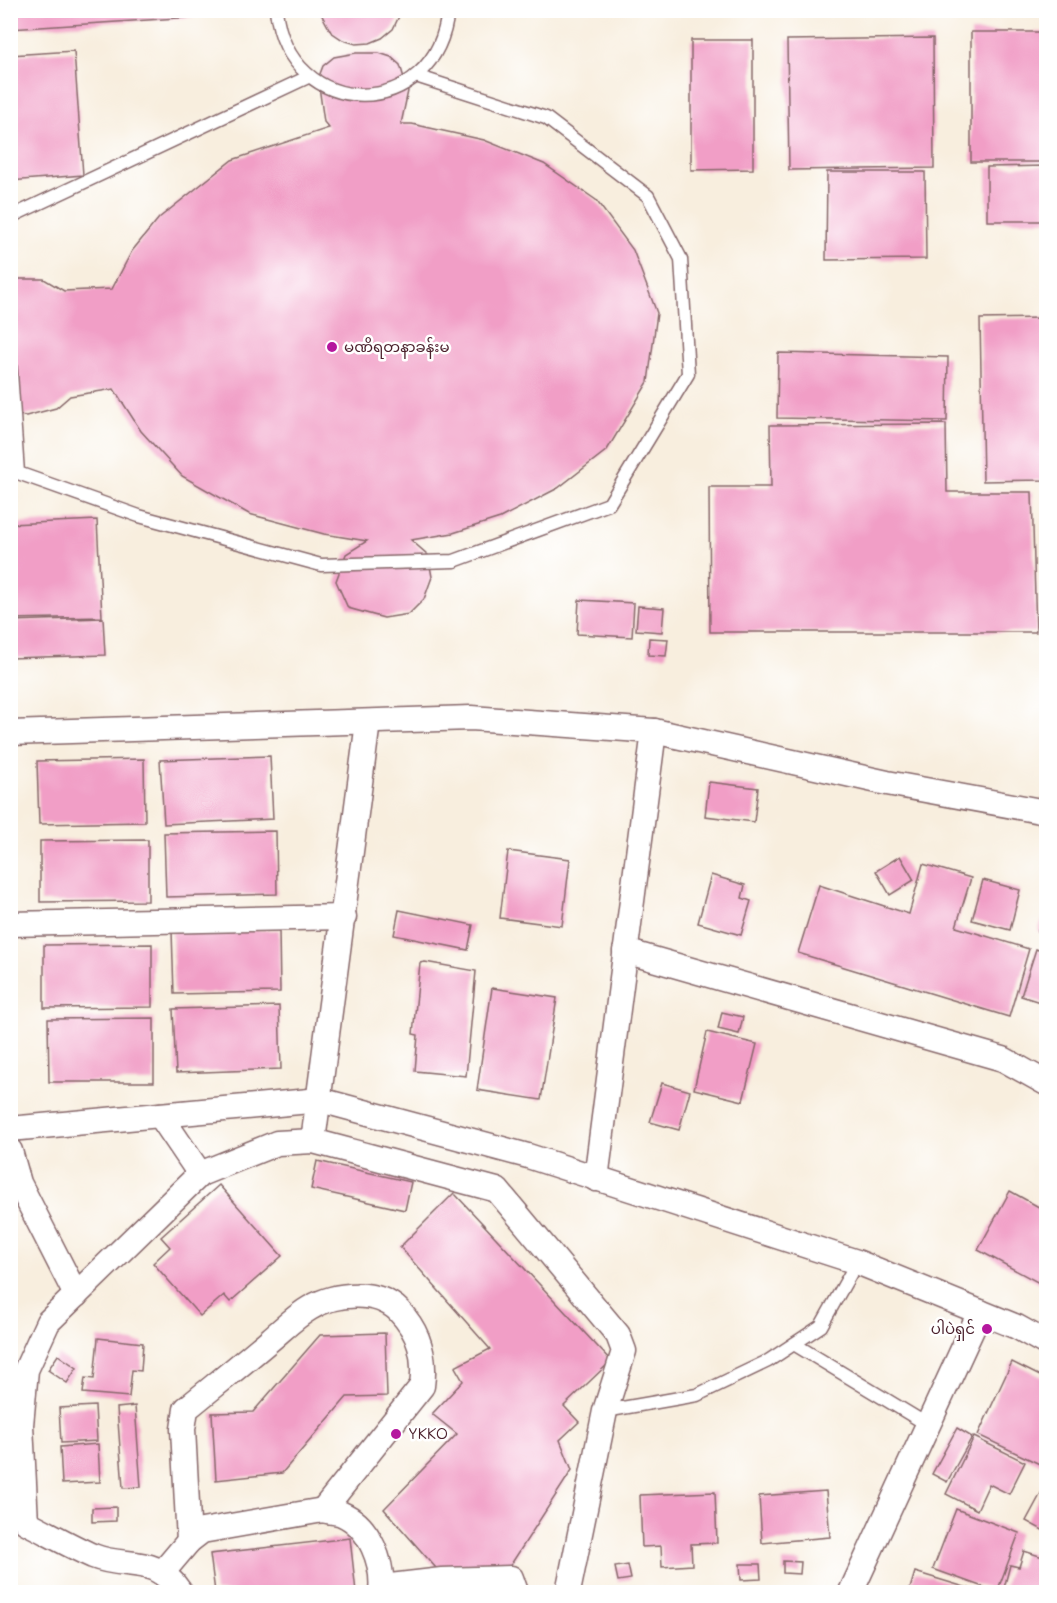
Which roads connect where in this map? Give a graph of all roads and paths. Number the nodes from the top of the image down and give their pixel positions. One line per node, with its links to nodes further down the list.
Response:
1 (276, 10): 3 (lane)
2 (448, 10): 4 (lane)
3 (308, 76): 4 (lane); 5 (lane)
4 (416, 76): 7 (lane)
5 (10, 217)
6 (10, 358): 7 (lane)
7 (14, 473)
8 (368, 722): 9 (street); 10 (street); 12 (street)
9 (654, 732): 11 (street); 14 (street)
10 (10, 733)
11 (1047, 812)
12 (344, 917): 13 (street); 16 (street)
13 (10, 924)
14 (626, 951): 15 (street); 23 (street)
15 (1047, 1083)
16 (320, 1100): 17 (street); 19 (street); 20 (street)
17 (160, 1115): 18 (street); 22 (street)
18 (10, 1129)
19 (314, 1141): 22 (street); 24 (street)
20 (502, 1149): 23 (street); 24 (street)
21 (10, 1151): 26 (street)
22 (200, 1174): 26 (street)
23 (596, 1179): 25 (street)
24 (497, 1190): 30 (street)
25 (857, 1262): 27 (street); 29 (lane)
26 (76, 1295): 33 (street)
27 (980, 1312): 28 (street); 31 (street)
28 (1047, 1343)
29 (794, 1344): 30 (lane); 31 (lane)
30 (604, 1411): 39 (street)
31 (928, 1425): 40 (street)
32 (323, 1510): 34 (street); 34 (street); 36 (street)
33 (18, 1524): 35 (street)
34 (189, 1540): 35 (street)
35 (162, 1573): 37 (street)
36 (381, 1590): 38 (street)
37 (180, 1593)
38 (516, 1593)
39 (568, 1593)
40 (851, 1593)

